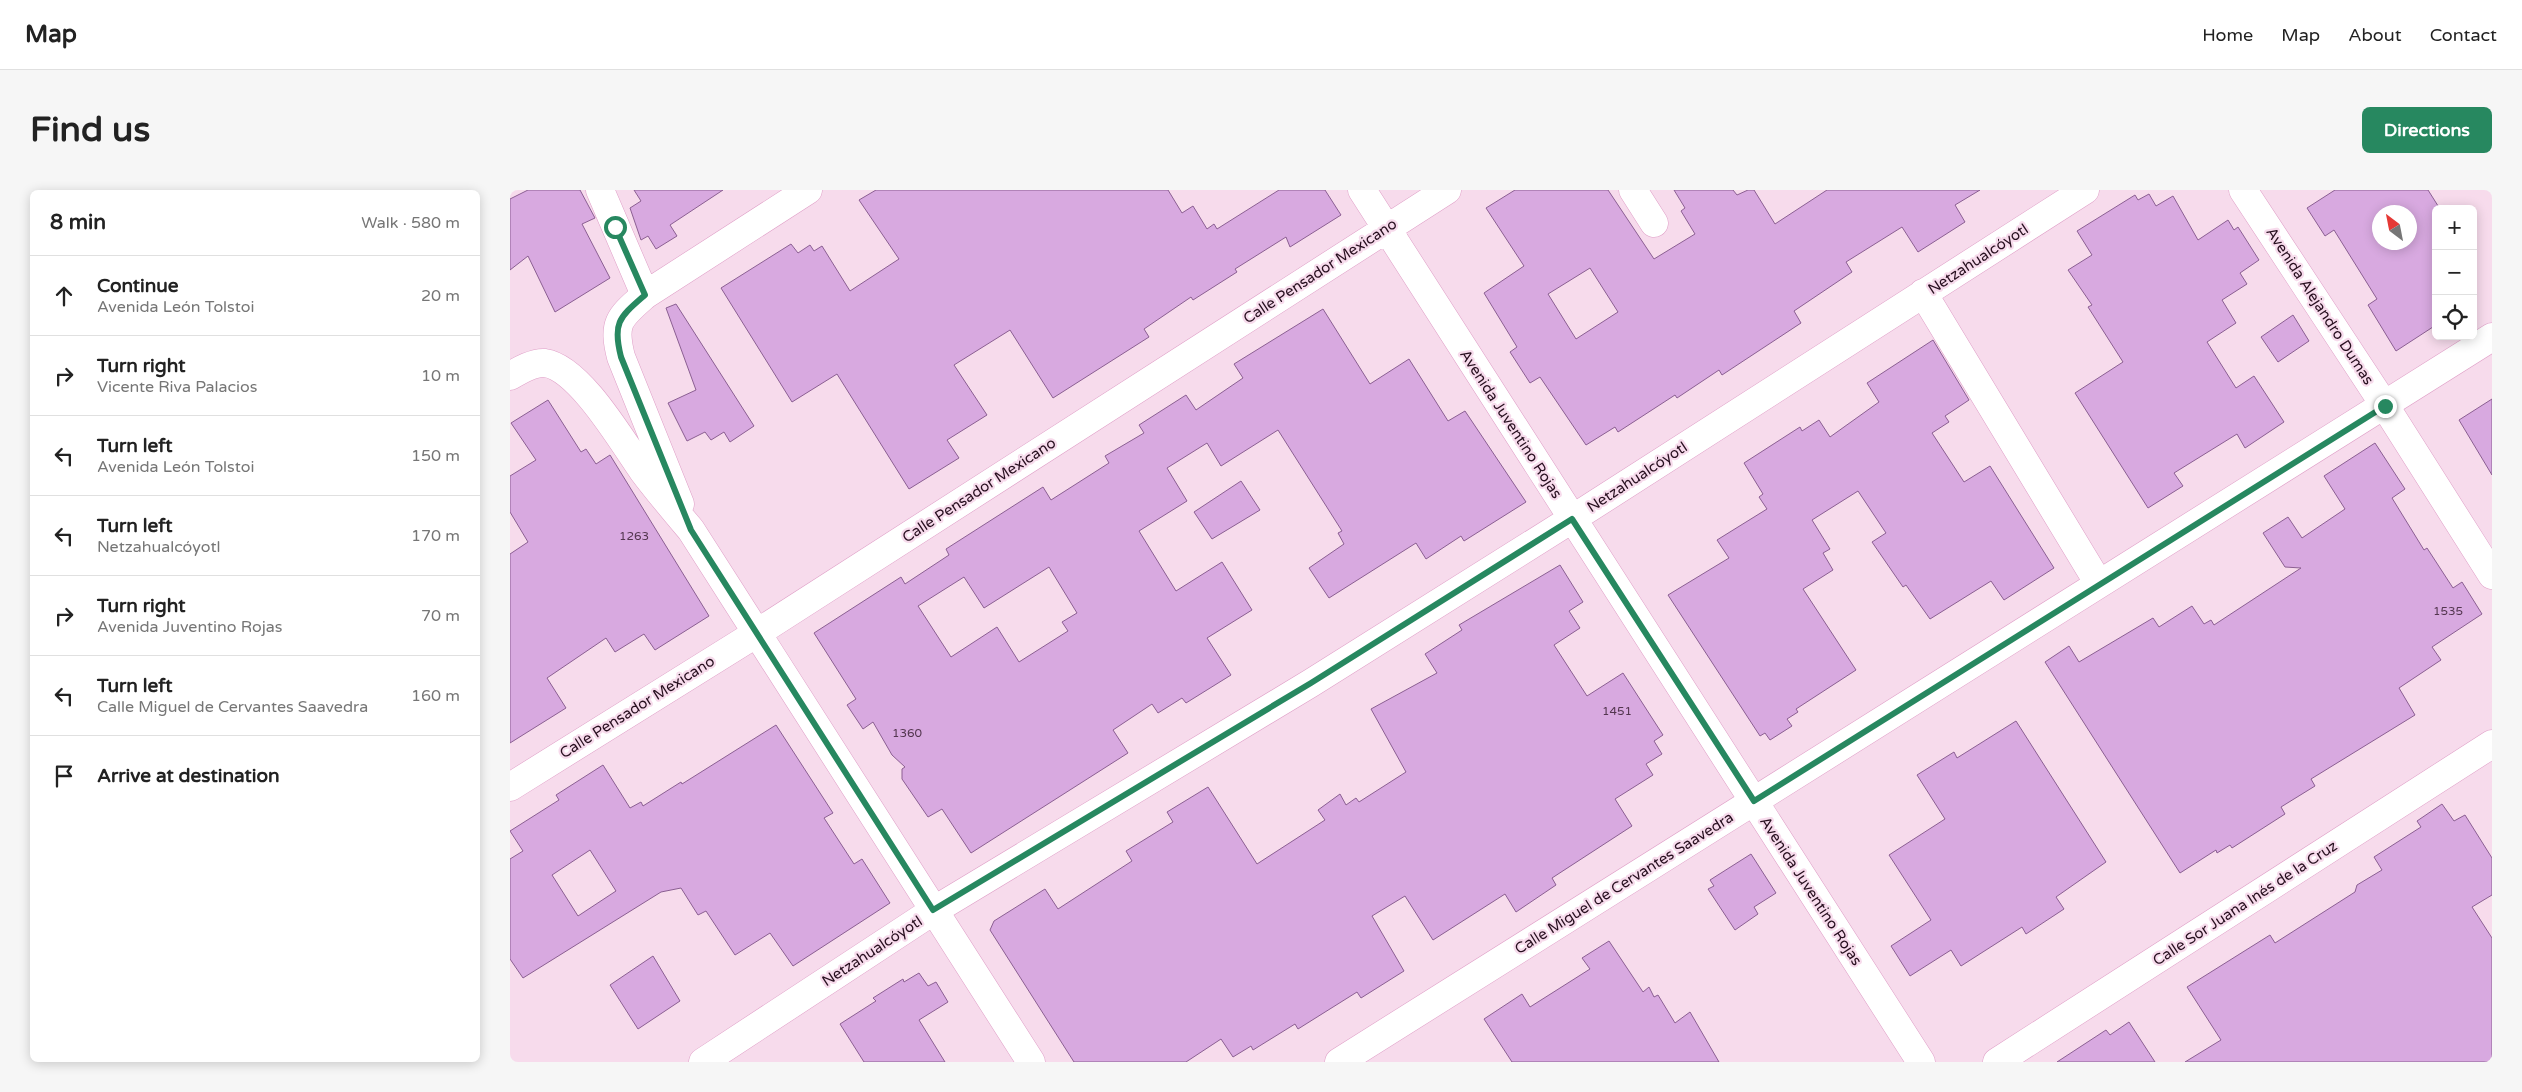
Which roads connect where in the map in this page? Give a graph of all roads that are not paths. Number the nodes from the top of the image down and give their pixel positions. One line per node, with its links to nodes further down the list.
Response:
1 (600, 190): 11 (street)
2 (808, 190): 11 (street)
3 (1362, 190): 9 (street, Avenida Juventino Rojas)
4 (1447, 190): 9 (street, Calle Pensador Mexicano)
5 (1633, 190): 8 (street)
6 (2085, 190): 10 (street, Netzahualcóyotl)
7 (2243, 190): 14 (street, Avenida Alejandro Dumas)
8 (1654, 222)
9 (1385, 228): 15 (street, Avenida Juventino Rojas); 19 (street, Calle Pensador Mexicano)
10 (1923, 294): 15 (street, Netzahualcóyotl); 18 (street)
11 (645, 295): 16 (street)
12 (2492, 337): 14 (street, Calle Miguel de Cervantes Saavedra)
13 (510, 376): 16 (street)
14 (2385, 406): 17 (street, Avenida Alejandro Dumas); 18 (street, Calle Miguel de Cervantes Saavedra)
15 (1572, 519): 22 (street, Avenida Juventino Rojas); 23 (street, Netzahualcóyotl)
16 (691, 530): 19 (street)
17 (2492, 575)
18 (2100, 584): 22 (street, Calle Miguel de Cervantes Saavedra)
19 (757, 633): 21 (street, Calle Pensador Mexicano); 23 (street)
20 (2492, 744): 28 (street, Calle Sor Juana Inés de la Cruz)
21 (510, 787)
22 (1754, 801): 26 (street, Calle Miguel de Cervantes Saavedra); 27 (street, Avenida Juventino Rojas)
23 (933, 910): 24 (street, Netzahualcóyotl); 25 (street)
24 (703, 1062)
25 (1031, 1062)
26 (1339, 1062)
27 (1921, 1062)
28 (1997, 1062)

